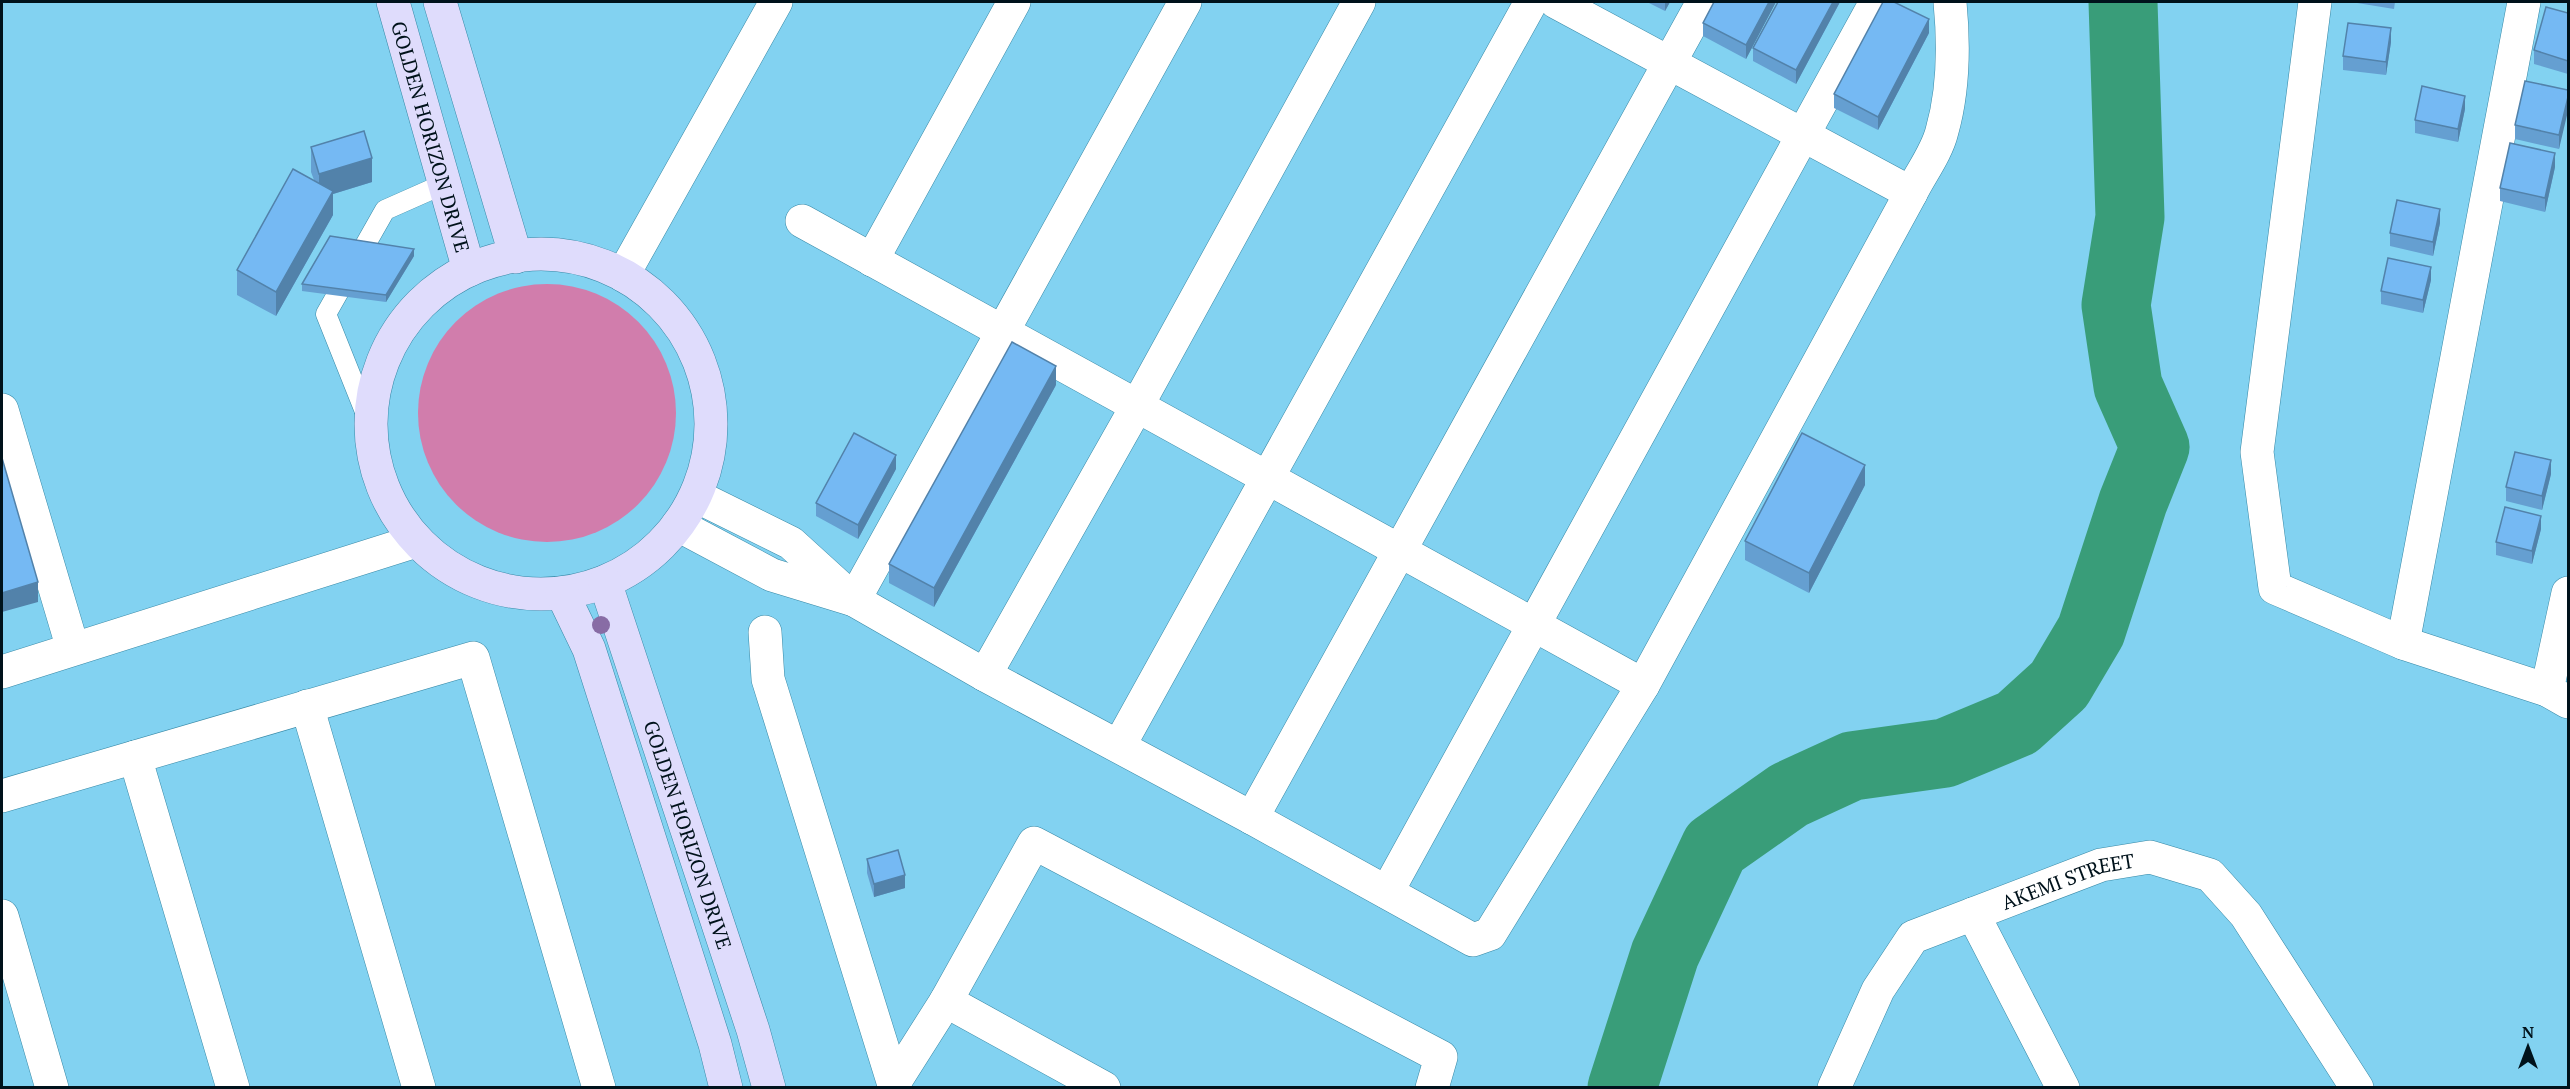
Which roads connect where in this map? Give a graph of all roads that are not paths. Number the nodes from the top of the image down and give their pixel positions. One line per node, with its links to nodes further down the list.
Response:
1 (393, 2): 16 (street, GOLDEN HORIZON DRIVE)
2 (440, 2): 19 (street)
3 (776, 2): 22 (street)
4 (1014, 2): 20 (street)
5 (1185, 2): 23 (street)
6 (1359, 2): 24 (street)
7 (1531, 2): 27 (street)
8 (1556, 2): 14 (street)
9 (1702, 2): 14 (street)
10 (1876, 2): 15 (street)
11 (1950, 2): 17 (street)
12 (2314, 2): 38 (street)
13 (2524, 2): 38 (street)
14 (1669, 63): 15 (street); 31 (street)
15 (1802, 135): 17 (street); 36 (street)
16 (446, 183): 21 (street, GOLDEN HORIZON DRIVE); 26 (lane)
17 (1911, 193): 42 (street)
18 (802, 221): 20 (street)
19 (516, 257): 21 (street); 22 (street)
20 (872, 260): 23 (street)
21 (470, 270): 26 (street)
22 (623, 275): 28 (street)
23 (1003, 332): 24 (street); 35 (street)
24 (1137, 406): 27 (street); 41 (street)
25 (2, 410): 39 (street)
26 (370, 424): 30 (street)
27 (1268, 478): 31 (street); 45 (street)
28 (696, 496): 29 (street); 35 (street)
29 (678, 525): 32 (street); 35 (street)
30 (416, 541): 33 (street); 39 (street)
31 (1400, 550): 36 (street); 48 (street)
32 (605, 582): 33 (street); 60 (street, GOLDEN HORIZON DRIVE)
33 (562, 593): 59 (street, GOLDEN HORIZON DRIVE)
34 (2568, 593): 43 (street)
35 (854, 600): 41 (street)
36 (1533, 624): 42 (street); 49 (street)
37 (765, 632): 54 (street)
38 (2403, 643): 43 (street)
39 (74, 649): 40 (street)
40 (2, 672)
41 (985, 675): 45 (street)
42 (1642, 685): 49 (street)
43 (2558, 696)
44 (307, 706): 46 (street); 57 (street); 58 (street)
45 (1119, 746): 48 (street)
46 (135, 757): 47 (street); 56 (street)
47 (2, 796)
48 (1252, 818): 49 (street)
49 (1387, 892)
50 (1973, 914): 62 (street, AKEMI STREET); 63 (street); 64 (street, AKEMI STREET)
51 (2, 916): 55 (street)
52 (946, 1001): 53 (street); 54 (street); 61 (street)
53 (1093, 1084)
54 (895, 1085)
55 (52, 1088)
56 (233, 1088)
57 (419, 1088)
58 (599, 1088)
59 (726, 1088)
60 (769, 1088)
61 (1432, 1088)
62 (1834, 1088)
63 (2064, 1088)
64 (2357, 1088)

